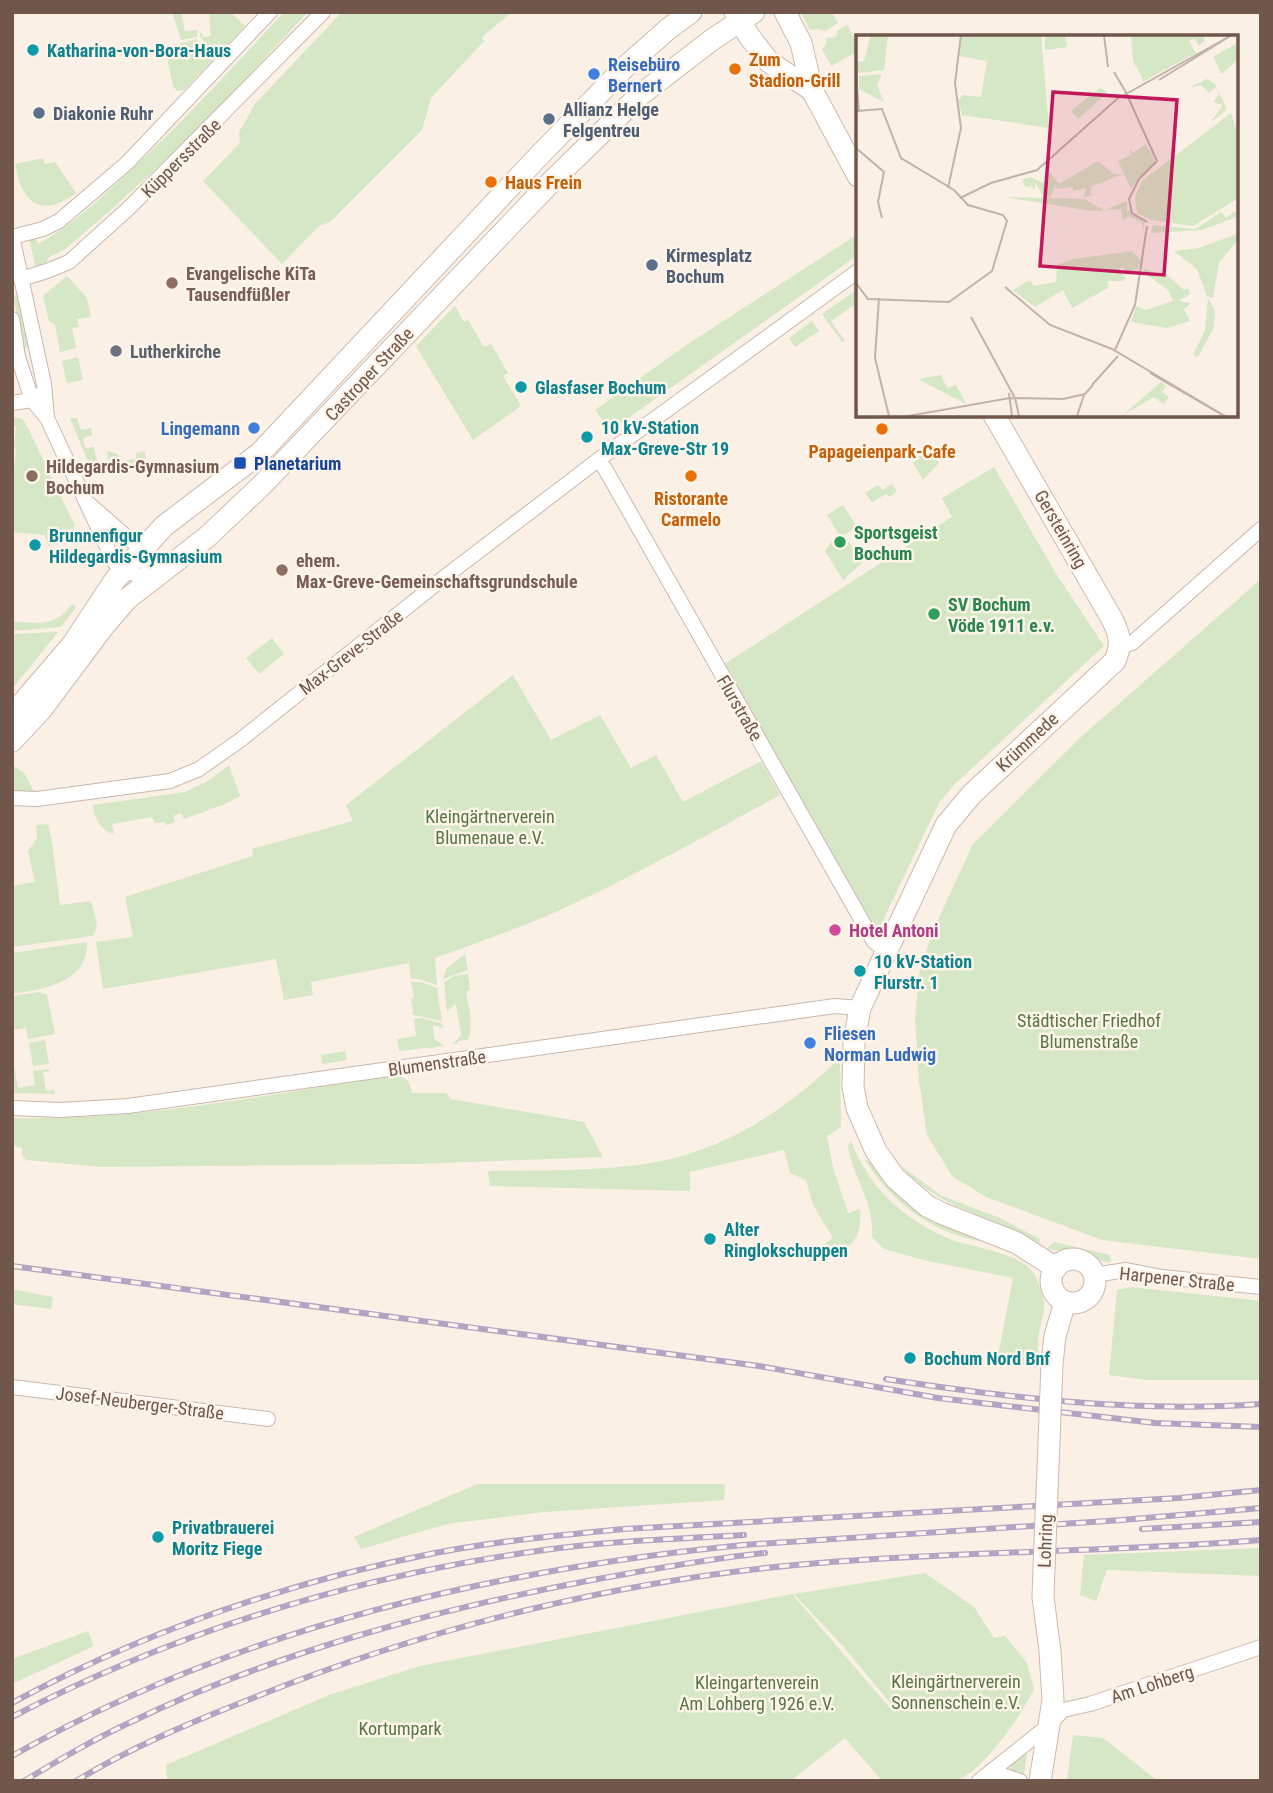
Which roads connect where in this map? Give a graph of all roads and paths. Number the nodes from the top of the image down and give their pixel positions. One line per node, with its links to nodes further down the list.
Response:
1 (271, 12): 8 (street, Küppersstraße)
2 (323, 12): 12 (street, Küppersstraße)
3 (691, 12): 9 (main road, Castroper Straße)
4 (785, 12): 6 (main road)
5 (743, 15): 6 (main road); 10 (main road, Castroper Straße)
6 (811, 90): 7 (main road)
7 (856, 172)
8 (12, 237): 12 (street)
9 (447, 250): 10 (main road); 23 (main road, Castroper Straße)
10 (469, 268): 25 (main road, Castroper Straße)
11 (856, 272): 20 (street, Max-Greve-Straße)
12 (17, 277): 15 (street)
13 (12, 319): 14 (street)
14 (18, 379): 15 (street); 16 (street)
15 (45, 387): 16 (street); 19 (street)
16 (32, 400): 17 (street); 19 (street)
17 (12, 403)
18 (995, 416): 26 (main road, Gersteinring)
19 (47, 418): 21 (street)
20 (598, 460): 29 (street, Max-Greve-Straße); 30 (street, Flurstraße)
21 (85, 501): 23 (street); 24 (street)
22 (1261, 529): 26 (street, Krümmede)
23 (143, 551): 24 (main road, Castroper Straße); 25 (street)
24 (124, 571): 25 (street); 27 (main road, Castroper Straße)
25 (152, 579): 28 (main road, Castroper Straße)
26 (1121, 647): 30 (main road, Krümmede)
27 (12, 715)
28 (12, 741)
29 (12, 798)
30 (887, 951): 31 (main road, Krümmede)
31 (860, 1008): 32 (street, Blumenstraße); 33 (main road)
32 (12, 1108)
33 (1056, 1268): 34 (main road); 36 (main road)
34 (1094, 1275): 35 (street, Harpener Straße); 36 (main road)
35 (1261, 1287)
36 (1065, 1302): 40 (main road, Lohring, bridge)
37 (12, 1387): 38 (street, Josef-Neuberger-Straße)
38 (268, 1419)
39 (1261, 1647): 40 (street, Am Lohberg)
40 (1048, 1726): 41 (street, Am Lohberg); 43 (main road, Lohring)
41 (985, 1776): 42 (street)
42 (1020, 1781)
43 (1040, 1781)

